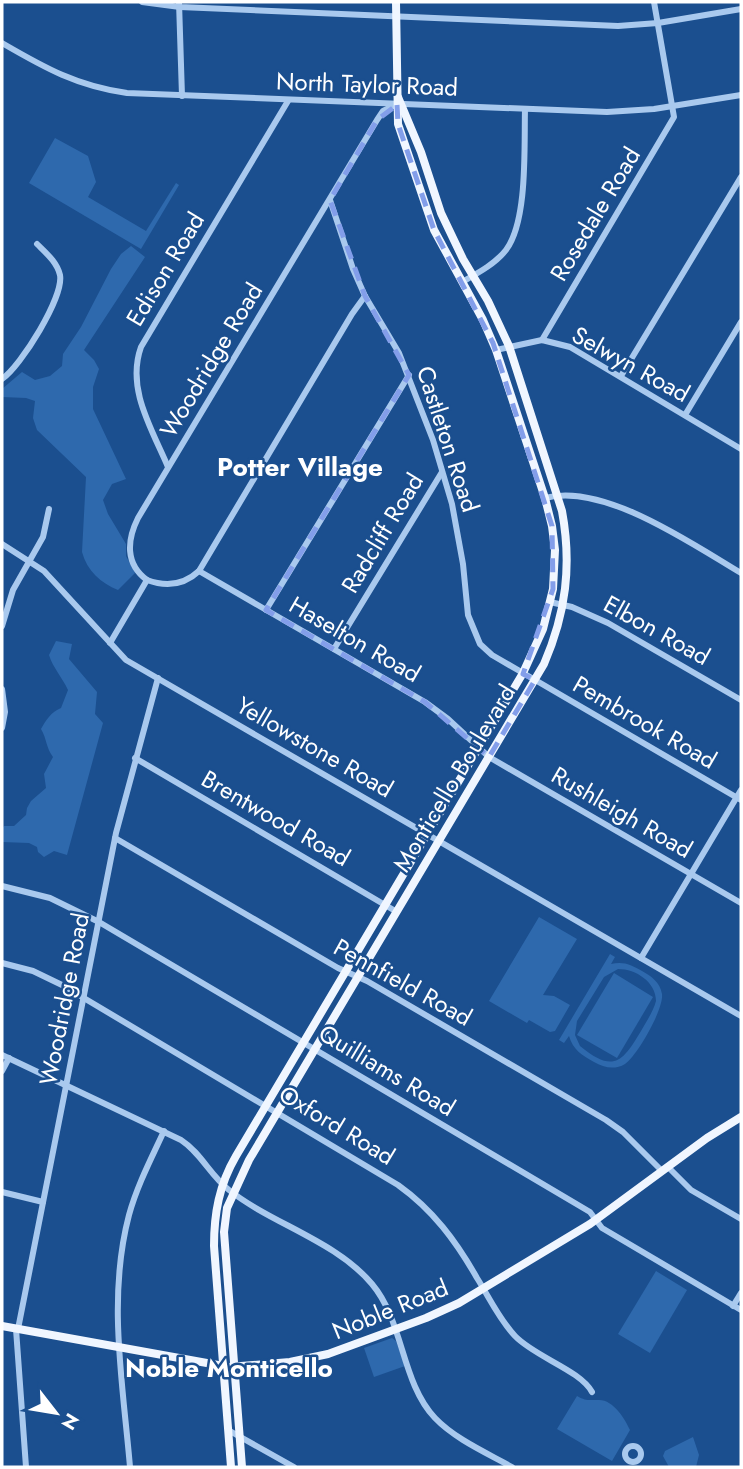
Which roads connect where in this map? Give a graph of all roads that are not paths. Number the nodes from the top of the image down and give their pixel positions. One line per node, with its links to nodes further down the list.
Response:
1 (142, 2): 5 (street)
2 (396, 2): 8 (main road, Monticello Boulevard)
3 (654, 2): 9 (street)
4 (274, 3): 7 (street)
5 (180, 5): 7 (street); 12 (street)
6 (741, 9): 9 (street)
7 (273, 12): 8 (street)
8 (397, 18): 9 (street); 14 (main road, Monticello Boulevard)
9 (658, 23): 15 (street)
10 (2, 43): 12 (street, North Taylor Road)
11 (741, 95): 15 (street, North Taylor Road)
12 (182, 96): 13 (street, North Taylor Road)
13 (288, 101): 14 (street, North Taylor Road); 32 (street, Edison Road)
14 (399, 102): 16 (street, North Taylor Road); 18 (street, Woodridge Road); 20 (main road, Monticello Boulevard); 21 (main road, Monticello Boulevard)
15 (672, 107): 16 (street, North Taylor Road); 24 (street, Rosedale Road)
16 (526, 109): 20 (street)
17 (741, 177): 28 (street)
18 (330, 200): 22 (street, Castleton Road); 32 (street, Woodridge Road)
19 (37, 244): 29 (street)
20 (474, 276): 21 (street); 25 (main road, Monticello Boulevard)
21 (462, 282): 26 (main road, Monticello Boulevard)
22 (365, 296): 27 (street, Castleton Road); 39 (street)
23 (741, 322): 30 (street)
24 (541, 340): 25 (street, Selwyn Road); 28 (street, Selwyn Road)
25 (509, 346): 26 (street, Selwyn Road); 34 (main road, Monticello Boulevard)
26 (496, 350): 35 (main road, Monticello Boulevard)
27 (409, 375): 33 (street, Castleton Road); 44 (street)
28 (621, 376): 30 (street, Selwyn Road)
29 (2, 379)
30 (685, 415): 31 (street, Selwyn Road)
31 (741, 449)
32 (168, 467): 41 (street, Woodridge Road)
33 (442, 472): 47 (street, Radcliff Road); 48 (street, Castleton Road)
34 (558, 494): 35 (street); 40 (street); 43 (main road, Monticello Boulevard)
35 (545, 498): 42 (main road, Monticello Boulevard)
36 (49, 509): 38 (street)
37 (2, 544): 38 (street, Yellowstone Road)
38 (29, 561): 45 (street); 46 (street, Yellowstone Road)
39 (199, 571): 41 (street); 44 (street, Haselton Road)
40 (741, 573)
41 (147, 580): 46 (street)
42 (550, 602): 43 (street, Elbon Road); 48 (main road, Monticello Boulevard)
43 (563, 604): 48 (main road, Monticello Boulevard); 51 (street, Elbon Road)
44 (267, 610): 47 (street, Haselton Road)
45 (2, 626)
46 (110, 643): 49 (street, Yellowstone Road)
47 (334, 649): 53 (street, Haselton Road)
48 (529, 677): 53 (main road, Monticello Boulevard); 53 (main road, Monticello Boulevard); 56 (street, Pembrook Road)
49 (158, 678): 54 (street, Woodridge Road); 57 (street, Yellowstone Road)
50 (2, 689): 52 (street)
51 (741, 700)
52 (2, 728)
53 (484, 753): 57 (main road, Monticello Boulevard); 59 (main road, Monticello Boulevard); 60 (street, Rushleigh Road)
54 (135, 758): 58 (street, Woodridge Road); 63 (street, Brentwood Road)
55 (741, 790): 56 (street)
56 (739, 799): 60 (street)
57 (428, 834): 59 (street, Yellowstone Road); 63 (main road, Monticello Boulevard)
58 (115, 838): 65 (street, Woodridge Road); 68 (street, Pennfield Road)
59 (439, 841): 64 (main road, Monticello Boulevard); 66 (street, Yellowstone Road)
60 (691, 874): 62 (street, Rushleigh Road); 66 (street)
61 (2, 886): 65 (street, Quilliams Road)
62 (741, 903)
63 (385, 905): 64 (street, Brentwood Road); 68 (main road, Monticello Boulevard)
64 (397, 912): 69 (main road, Monticello Boulevard)
65 (99, 922): 70 (street, Woodridge Road); 72 (street, Quilliams Road)
66 (642, 958): 71 (street, Yellowstone Road)
67 (2, 963): 70 (street, Oxford Road)
68 (345, 972): 69 (street, Pennfield Road); 72 (main road, Monticello Boulevard)
69 (358, 976): 73 (main road, Monticello Boulevard); 81 (street, Pennfield Road)
70 (84, 998): 76 (street, Woodridge Road); 77 (street, Oxford Road)
71 (741, 1016)
72 (303, 1043): 73 (street, Quilliams Road); 77 (main road, Monticello Boulevard)
73 (314, 1049): 78 (main road, Monticello Boulevard); 86 (street, Quilliams Road)
74 (5, 1056): 75 (street); 76 (street)
75 (2, 1071)
76 (66, 1085): 80 (street); 84 (street, Woodridge Road)
77 (265, 1106): 78 (street, Oxford Road); 82 (main road, Monticello Boulevard)
78 (277, 1112): 82 (main road, Monticello Boulevard); 87 (street, Oxford Road)
79 (741, 1117): 81 (main road, Noble Road)
80 (164, 1131): 82 (street); 96 (street)
81 (665, 1169): 85 (street, Pennfield Road); 86 (main road, Noble Road)
82 (228, 1189): 92 (main road, Monticello Boulevard); 93 (main road, Monticello Boulevard); 95 (street)
83 (2, 1192): 84 (street)
84 (43, 1202): 94 (street, Woodridge Road)
85 (741, 1219)
86 (596, 1220): 87 (main road, Noble Road); 89 (street, Quilliams Road)
87 (483, 1288): 95 (main road, Noble Road); 99 (street, Oxford Road)
88 (741, 1293): 89 (street)
89 (733, 1306): 90 (street, Quilliams Road)
90 (741, 1310)
91 (2, 1326): 94 (main road, Noble Road)
92 (220, 1327): 93 (street); 97 (main road, Monticello Boulevard)
93 (230, 1327): 98 (main road, Monticello Boulevard)
94 (17, 1329): 96 (main road, Noble Road); 103 (street, Woodridge Road)
95 (396, 1329): 98 (main road, Noble Road); 108 (street)
96 (119, 1348): 97 (main road, Noble Road); 104 (street)
97 (223, 1366): 98 (main road, Noble Road); 100 (main road, Monticello Boulevard)
98 (233, 1367): 100 (main road, Monticello Boulevard)
99 (592, 1392)
100 (231, 1400): 101 (main road, Monticello Boulevard); 102 (main road, Monticello Boulevard)
101 (228, 1430): 102 (street); 105 (main road, Monticello Boulevard)
102 (239, 1436): 106 (main road, Monticello Boulevard); 107 (street)
103 (26, 1467)
104 (130, 1467)
105 (231, 1467)
106 (242, 1467)
107 (294, 1467)
108 (512, 1467)

